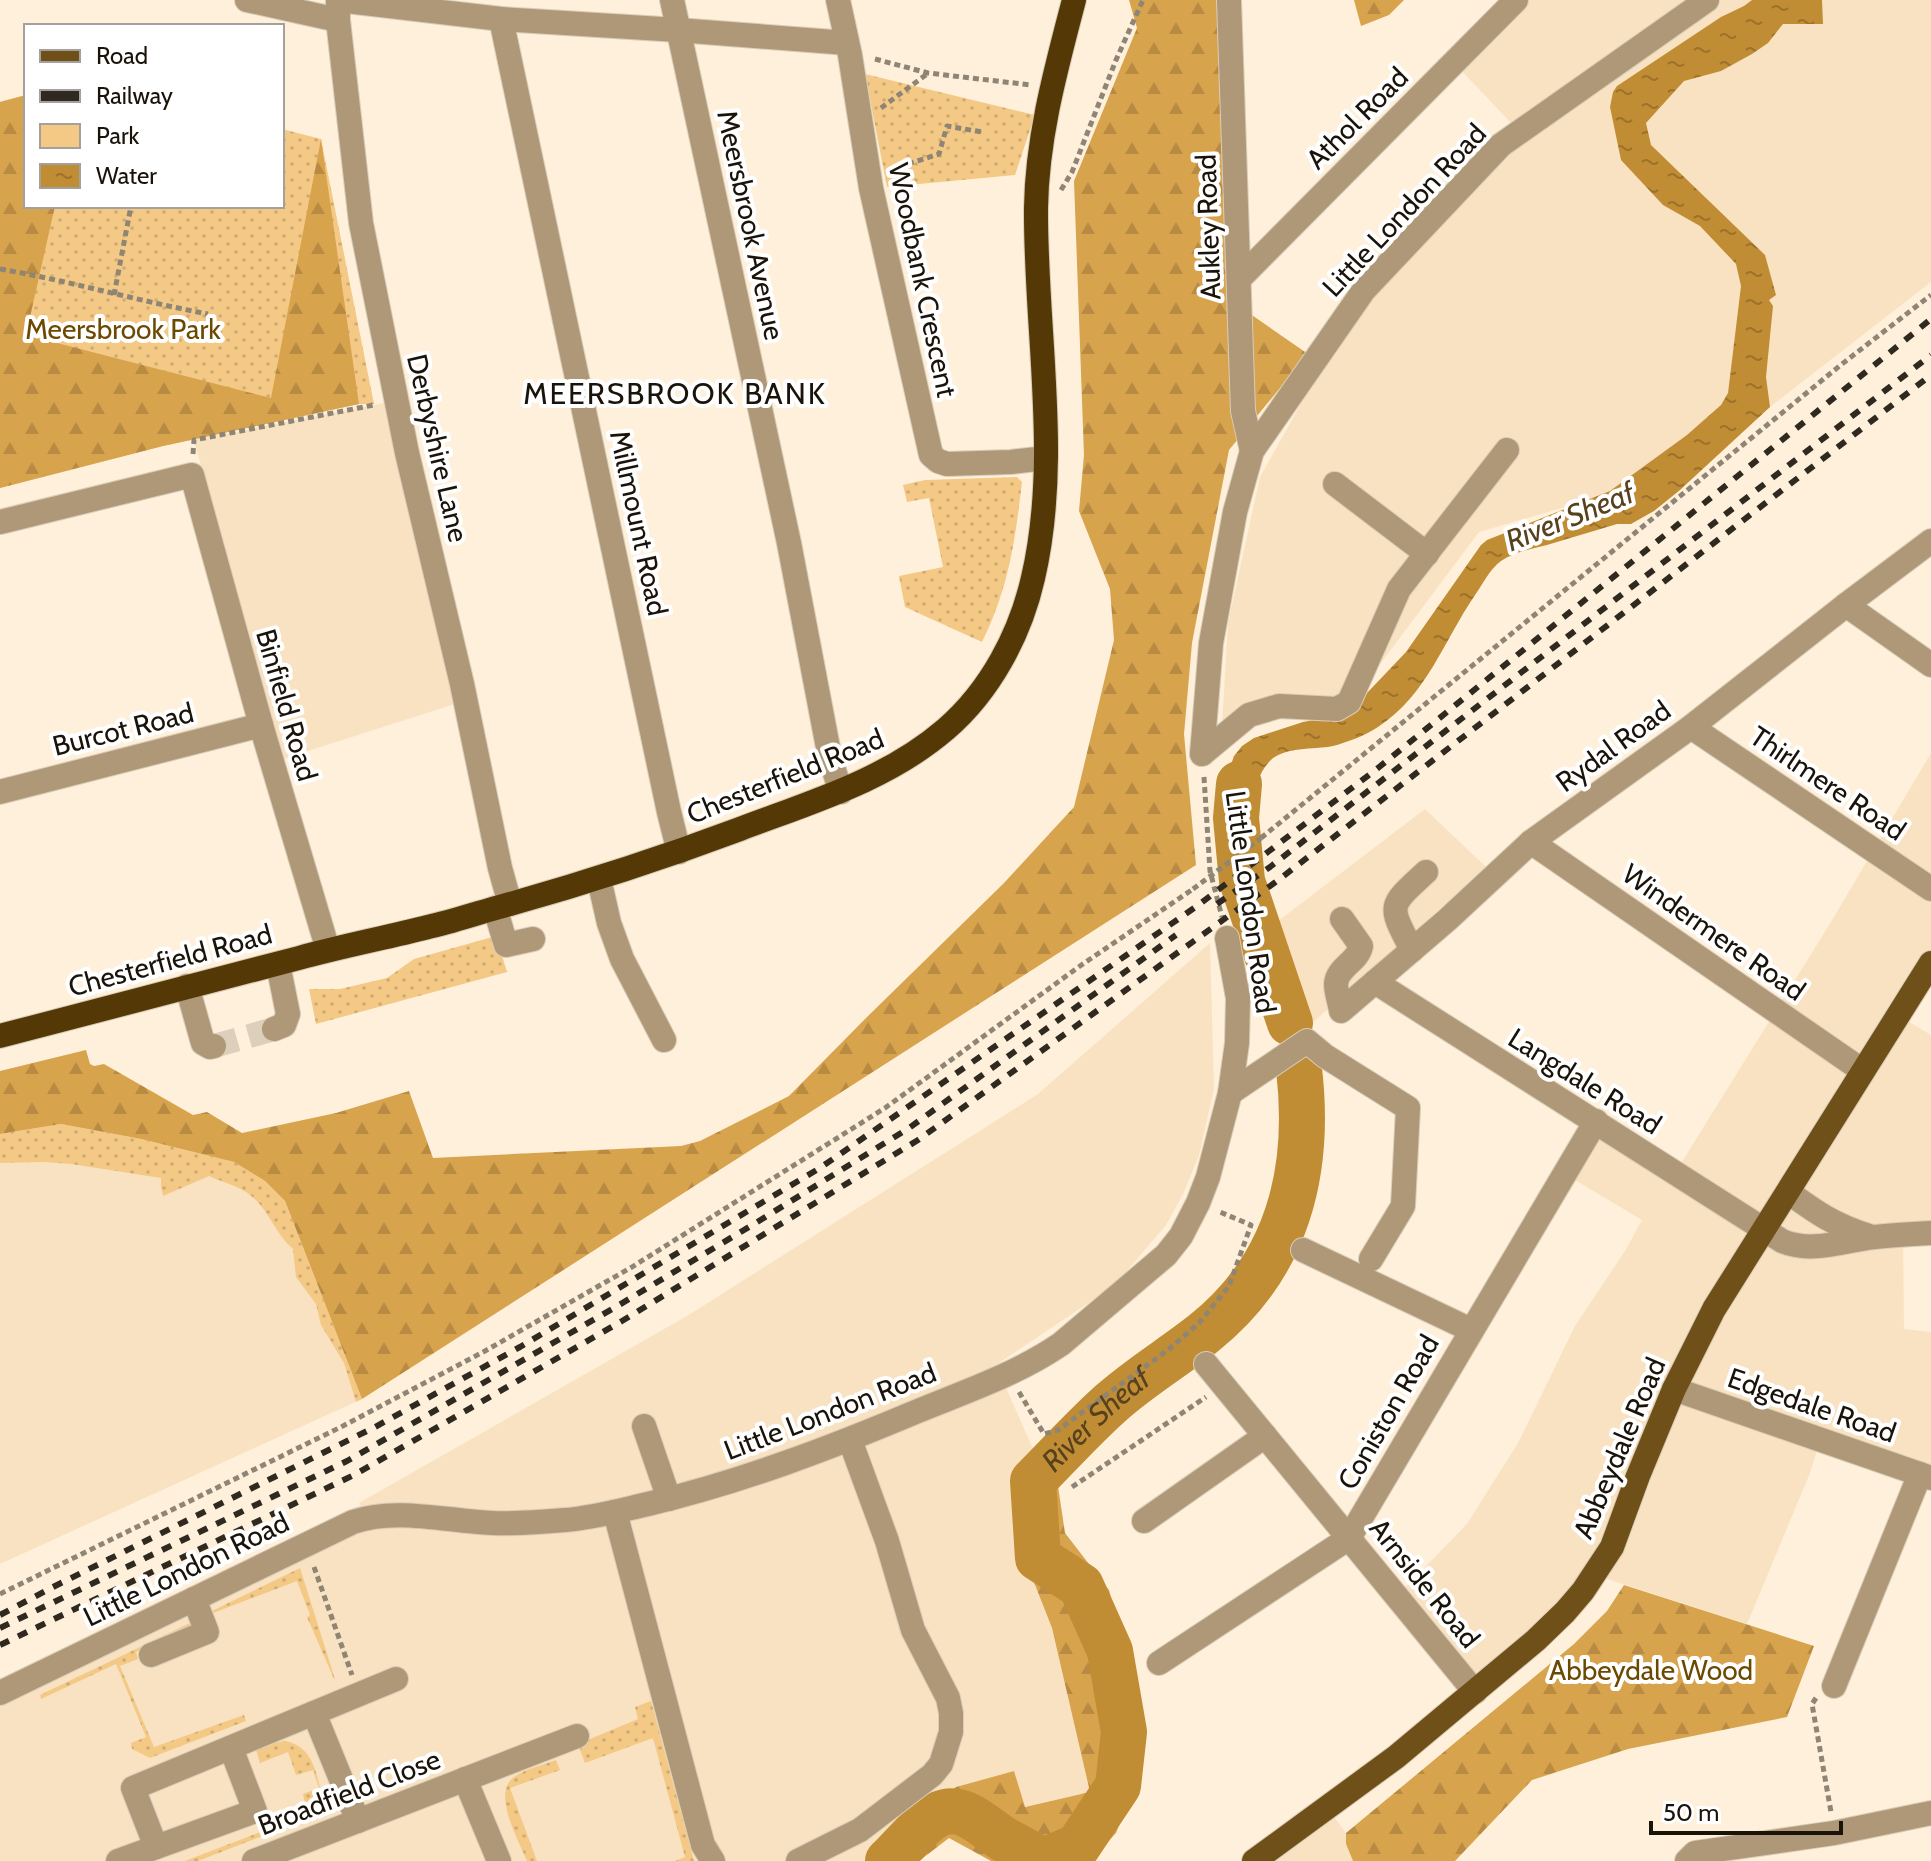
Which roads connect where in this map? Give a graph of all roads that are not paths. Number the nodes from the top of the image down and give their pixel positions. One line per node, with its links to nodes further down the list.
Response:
1 (247, 0): 8 (street)
2 (672, 0): 10 (street, Meersbrook Avenue)
3 (838, 0): 11 (street, Woodbank Crescent)
4 (1074, 0): 15 (highway, Chesterfield Road)
5 (1229, 0): 12 (street, Aukley Road)
6 (1516, 0): 12 (street, Athol Road)
7 (1707, 0): 14 (street, Little London Road)
8 (338, 7): 9 (street); 31 (street, Derbyshire Lane)
9 (501, 19): 10 (street); 27 (street, Millmount Road)
10 (678, 30): 11 (street); 25 (street, Meersbrook Avenue)
11 (847, 43): 15 (street, Woodbank Crescent)
12 (1240, 278): 14 (street, Aukley Road)
13 (1507, 450): 19 (street)
14 (1252, 451): 19 (street, Little London Road)
15 (1046, 458): 25 (highway, Chesterfield Road)
16 (1335, 484): 19 (street)
17 (0, 522): 22 (street, Binfield Road)
18 (1931, 541): 20 (street, Rydal Road)
19 (1427, 554)
20 (1846, 605): 21 (street); 23 (street, Rydal Road)
21 (1931, 665)
22 (261, 725): 24 (street, Burcot Road); 35 (street, Binfield Road)
23 (1691, 727): 26 (street, Rydal Road); 30 (street, Thirlmere Road)
24 (0, 792)
25 (841, 792): 27 (highway, Chesterfield Road)
26 (1531, 842): 36 (street, Rydal Road); 45 (street, Windermere Road)
27 (679, 852): 29 (highway, Chesterfield Road)
28 (1426, 872): 36 (street)
29 (599, 879): 31 (highway, Chesterfield Road); 43 (street)
30 (1931, 889)
31 (503, 906): 34 (street, Derbyshire Lane); 35 (highway, Chesterfield Road)
32 (1342, 919): 39 (street, Rydal Road)
33 (1227, 938): 46 (street, Little London Road)
34 (533, 939)
35 (328, 950): 38 (highway, Chesterfield Road)
36 (1412, 950): 39 (street, Rydal Road)
37 (1931, 963): 45 (main road, Abbeydale Road)
38 (278, 964): 40 (highway, Chesterfield Road); 41 (street)
39 (1375, 982): 47 (street, Langdale Road)
40 (187, 986): 42 (highway, Chesterfield Road); 44 (street)
41 (274, 1029)
42 (0, 1036)
43 (664, 1040)
44 (214, 1046)
45 (1863, 1071): 48 (main road, Abbeydale Road)
46 (1230, 1093): 53 (street); 59 (street, Little London Road)
47 (1596, 1121): 49 (street, Langdale Road); 54 (street, Coniston Road)
48 (1788, 1192): 49 (main road, Abbeydale Road); 51 (street)
49 (1763, 1231): 51 (street, Langdale Road); 56 (main road, Abbeydale Road)
50 (1931, 1233): 51 (street, Langdale Road)
51 (1871, 1237)
52 (1303, 1250): 54 (street)
53 (1371, 1259)
54 (1471, 1330): 64 (street, Coniston Road)
55 (1206, 1364): 58 (street, Arnside Road)
56 (1674, 1389): 60 (street, Edgedale Road); 70 (main road, Abbeydale Road)
57 (644, 1426): 61 (street)
58 (1265, 1436): 63 (street); 64 (street, Arnside Road)
59 (850, 1440): 61 (street, Little London Road); 83 (street)
60 (1926, 1476): 69 (street)
61 (669, 1499): 62 (street, Little London Road)
62 (615, 1512): 65 (street, Little London Road); 82 (street)
63 (1144, 1521)
64 (1349, 1538): 67 (street, Coniston Road); 70 (street, Arnside Road)
65 (194, 1599): 66 (street); 71 (street, Little London Road)
66 (151, 1655)
67 (1159, 1663)
68 (396, 1679): 72 (street)
69 (1834, 1686)
70 (1475, 1692): 84 (main road, Abbeydale Road)
71 (0, 1693)
72 (314, 1713): 74 (street); 77 (street)
73 (577, 1736): 75 (street, Broadfield Close)
74 (231, 1748): 78 (street); 78 (street)
75 (465, 1779): 77 (street, Broadfield Close); 81 (street)
76 (1931, 1813): 85 (street)
77 (358, 1821): 80 (street, Broadfield Close)
78 (156, 1847): 79 (street)
79 (118, 1861)
80 (254, 1861)
81 (499, 1861)
82 (713, 1861)
83 (798, 1861)
84 (1254, 1861)
85 (1687, 1861)

